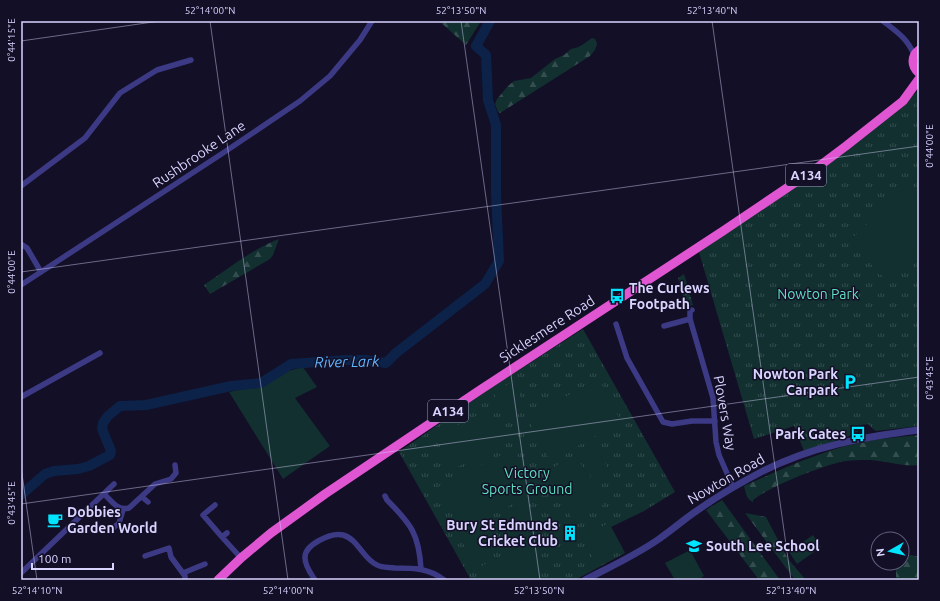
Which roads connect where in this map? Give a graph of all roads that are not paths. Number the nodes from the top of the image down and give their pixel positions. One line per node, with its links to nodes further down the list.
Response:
1 (372, 21): 8 (street, Rushbrooke Lane)
2 (883, 21): 3 (street)
3 (917, 51): 5 (highway, Sicklesmere Road / A134)
4 (191, 60): 6 (street)
5 (918, 74): 29 (highway, Sicklesmere Road / A134)
6 (21, 186)
7 (21, 244): 8 (street)
8 (41, 272): 9 (street, Rushbrooke Lane)
9 (21, 285)
10 (692, 310): 11 (street, Plovers Way)
11 (690, 319): 13 (street); 16 (street, Plovers Way)
12 (615, 327): 16 (street)
13 (664, 327)
14 (100, 353): 15 (street)
15 (21, 397)
16 (715, 421): 20 (street, Plovers Way)
17 (919, 430): 20 (street, Nowton Road)
18 (175, 465): 23 (street)
19 (114, 484): 21 (street)
20 (733, 487): 32 (street, Nowton Road)
21 (104, 494): 26 (street); 33 (street)
22 (385, 496): 31 (street)
23 (142, 497): 24 (street); 26 (street)
24 (148, 502)
25 (215, 505): 29 (street)
26 (124, 510): 27 (street)
27 (111, 530)
28 (145, 556): 34 (street)
29 (241, 558): 37 (highway, Sicklesmere Road / A134)
30 (205, 564): 34 (street)
31 (421, 569): 35 (street); 38 (street)
32 (606, 569): 39 (street, Nowton Road); 40 (street, Nowton Road)
33 (21, 573)
34 (183, 573): 36 (street)
35 (314, 576)
36 (185, 580)
37 (218, 580)
38 (444, 580)
39 (585, 580)
40 (596, 580)

